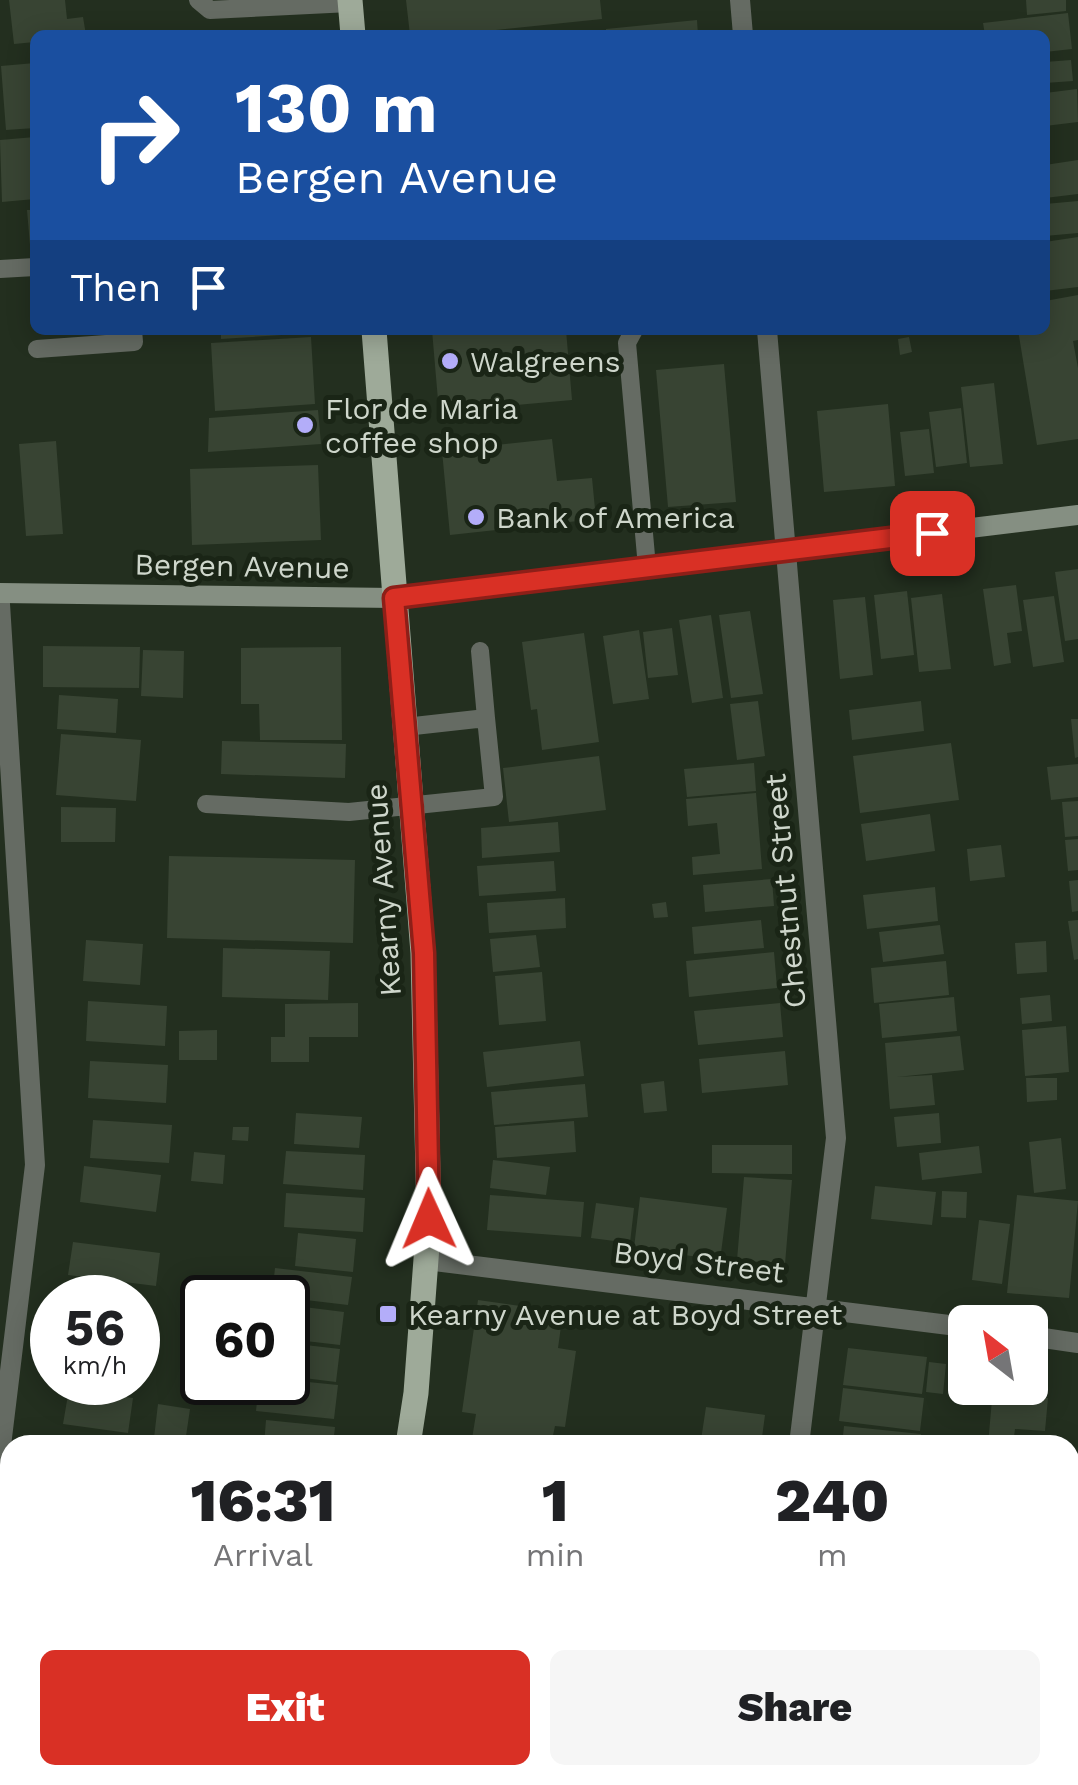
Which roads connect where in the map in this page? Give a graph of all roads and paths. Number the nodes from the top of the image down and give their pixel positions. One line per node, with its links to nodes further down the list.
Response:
1 (740, 0): 5 (street)
2 (350, 2): 3 (lane); 4 (main road)
3 (204, 5)
4 (352, 30)
5 (743, 30)
6 (30, 267): 7 (lane)
7 (0, 269)
8 (133, 335): 12 (lane)
9 (374, 335): 17 (main road, Kearny Avenue)
10 (631, 335): 15 (lane)
11 (767, 335): 14 (street, Chestnut Street)
12 (37, 349)
13 (1078, 515): 14 (street, Bergen Avenue)
14 (786, 550): 15 (street, Bergen Avenue); 25 (street, Chestnut Street)
15 (647, 567): 17 (street, Bergen Avenue)
16 (0, 593): 17 (street, Bergen Avenue)
17 (394, 598): 21 (main road, Kearny Avenue)
18 (0, 604): 29 (street)
19 (480, 651): 20 (lane)
20 (486, 718): 21 (lane); 23 (lane)
21 (405, 726): 23 (main road, Kearny Avenue)
22 (206, 804): 23 (lane)
23 (410, 805): 24 (main road, Kearny Avenue)
24 (426, 1260): 25 (street, Boyd Street); 30 (main road, Kearny Avenue)
25 (816, 1307): 26 (street, Boyd Street); 31 (street, Chestnut Street)
26 (948, 1325)
27 (1048, 1339): 28 (street)
28 (1078, 1343)
29 (2, 1435)
30 (410, 1435)
31 (800, 1435)

